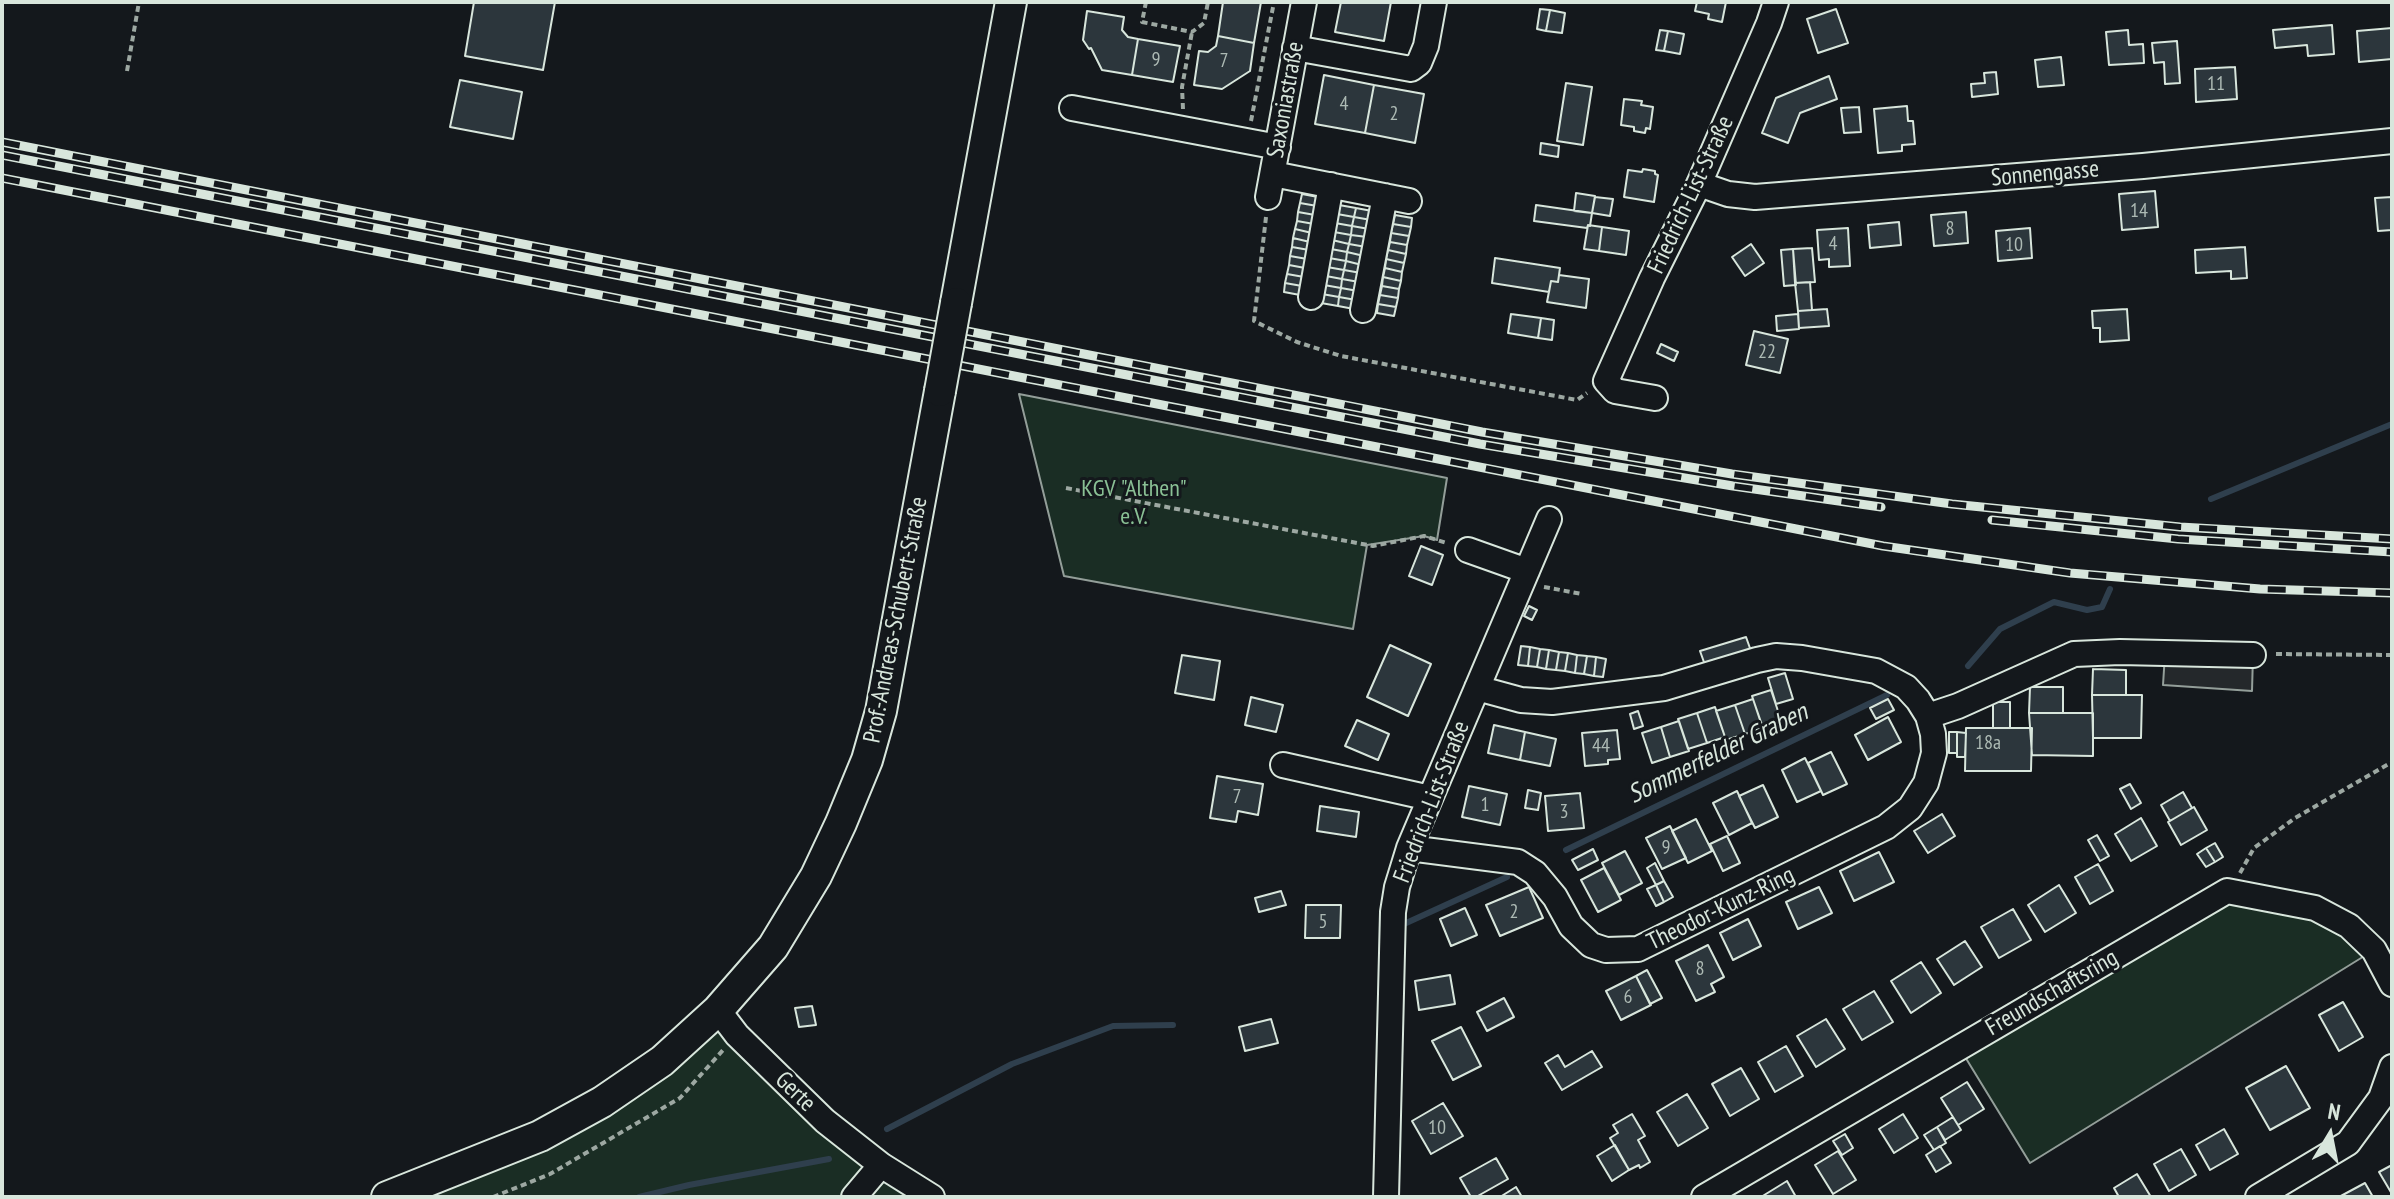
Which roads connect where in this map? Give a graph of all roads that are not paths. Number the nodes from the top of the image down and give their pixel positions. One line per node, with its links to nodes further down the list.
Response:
1 (1011, 2): 26 (main road, Prof.-Andreas-Schubert-Straße, bridge)
2 (1304, 2): 5 (street, Saxoniastraße)
3 (1434, 2): 5 (street)
4 (1776, 2): 9 (street, Friedrich-List-Straße)
5 (1295, 48): 8 (street, Saxoniastraße)
6 (1072, 108): 8 (street)
7 (2392, 141): 9 (street, Sonnengasse)
8 (1278, 147): 10 (street, Saxoniastraße)
9 (1699, 184): 15 (street, Friedrich-List-Straße)
10 (1331, 185): 11 (street); 13 (street)
11 (1385, 196): 12 (street); 14 (street)
12 (1409, 201)
13 (1311, 297)
14 (1363, 310)
15 (1655, 398)
16 (1549, 519): 18 (street, Friedrich-List-Straße)
17 (1468, 550): 18 (street)
18 (1524, 577): 20 (street, Friedrich-List-Straße)
19 (2253, 655): 21 (street)
20 (1477, 688): 21 (street); 23 (street, Friedrich-List-Straße)
21 (1928, 716): 24 (street, Theodor-Kunz-Ring)
22 (1283, 765): 23 (street)
23 (1430, 798): 24 (street, Friedrich-List-Straße)
24 (1409, 848): 32 (street, Friedrich-List-Straße)
25 (2392, 984): 33 (street, Freundschaftsring)
26 (718, 1010): 28 (street, Gerte); 29 (main road, Prof.-Andreas-Schubert-Straße)
27 (2392, 1067): 34 (street)
28 (881, 1165): 30 (street); 31 (street, Gerte)
29 (387, 1197)
30 (854, 1197)
31 (932, 1197)
32 (1386, 1197)
33 (1704, 1197)
34 (2258, 1197)

